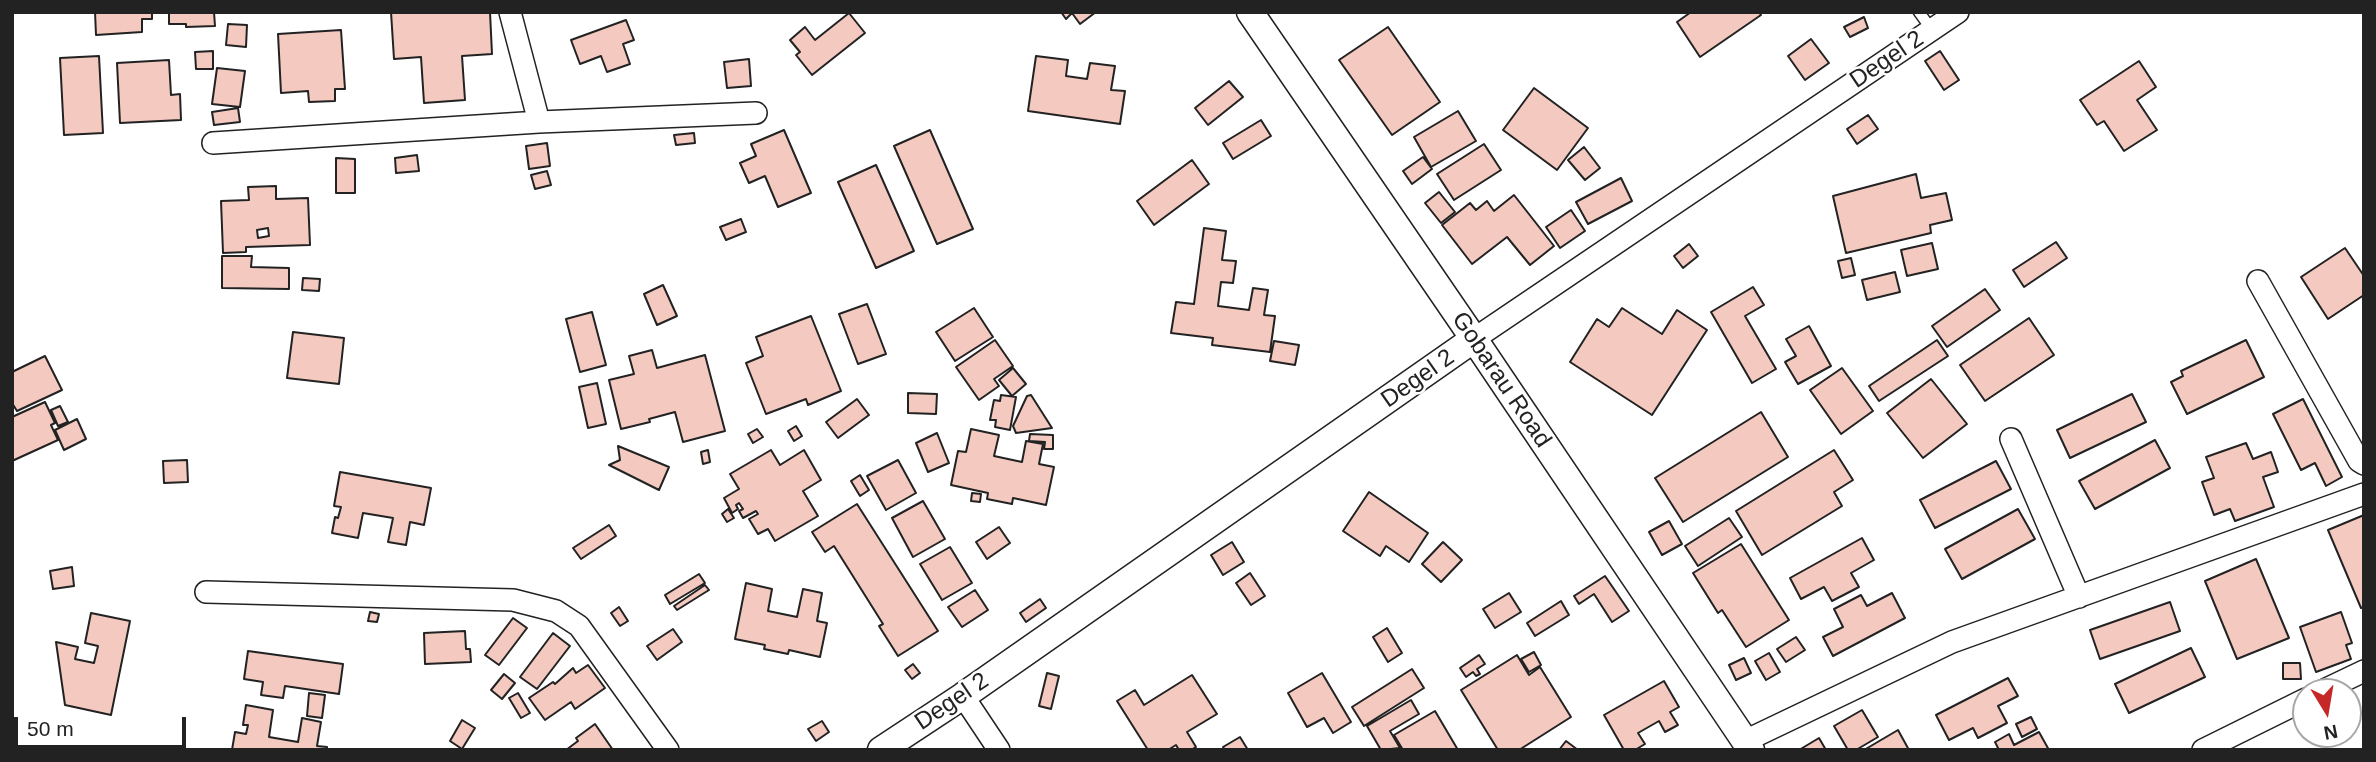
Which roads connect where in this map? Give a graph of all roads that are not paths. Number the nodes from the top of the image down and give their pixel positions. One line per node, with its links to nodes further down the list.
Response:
1 (510, 12): 6 (street)
2 (1250, 12): 9 (street, Gobarau Road)
3 (1958, 12): 4 (street, Degel 2)
4 (1926, 21): 9 (street, Degel 2)
5 (756, 113): 6 (street)
6 (539, 122): 7 (street)
7 (214, 143)
8 (2258, 281): 11 (street)
9 (1474, 339): 15 (street, Degel 2); 17 (street, Gobarau Road)
10 (2011, 439): 14 (street)
11 (2364, 464)
12 (2364, 494): 14 (street)
13 (206, 592): 18 (street)
14 (2079, 597): 17 (street)
15 (963, 696): 19 (street, Degel 2); 20 (street)
16 (2292, 706): 21 (street)
17 (1748, 746)
18 (668, 750)
19 (881, 750)
20 (999, 750)
21 (2203, 750)

